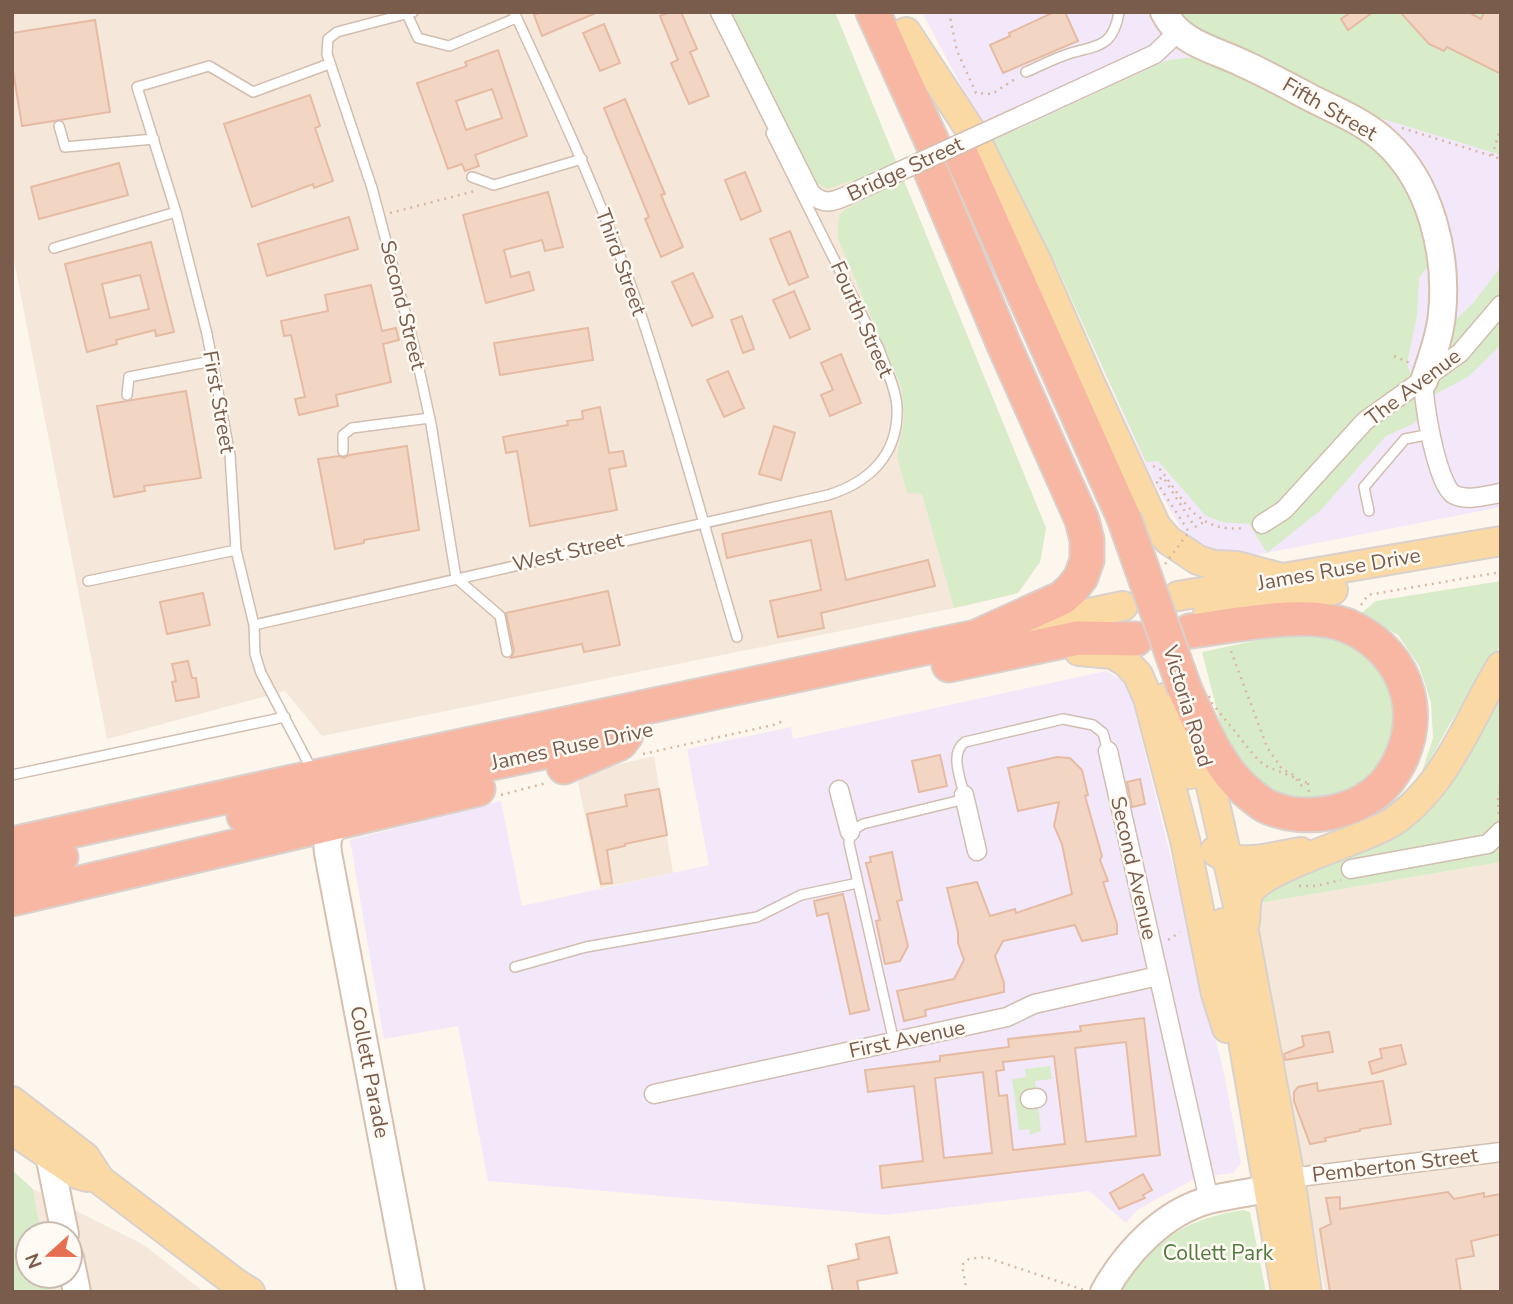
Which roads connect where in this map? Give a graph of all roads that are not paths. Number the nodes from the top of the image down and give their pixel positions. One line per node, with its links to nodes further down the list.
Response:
1 (712, 12): 24 (lane, Fourth Street)
2 (720, 12): 7 (street, Bridge Street, bridge)
3 (1119, 12): 9 (lane)
4 (410, 13): 5 (lane); 8 (lane, Second Street)
5 (515, 15): 13 (lane, Third Street)
6 (888, 19): 12 (main road); 12 (highway)
7 (1171, 22): 19 (street, Fifth Street)
8 (329, 64): 11 (lane, First Street); 21 (lane, Second Street)
9 (1026, 72)
10 (59, 126): 11 (lane)
11 (154, 139): 15 (lane, First Street)
12 (948, 149): 33 (main road); 38 (highway); 43 (highway, Victoria Road, bridge)
13 (582, 159): 14 (lane); 27 (lane, Third Street)
14 (472, 177)
15 (176, 212): 16 (lane); 18 (lane, First Street)
16 (54, 248)
17 (1501, 305): 19 (street, The Avenue)
18 (212, 361): 20 (lane); 30 (lane, First Street)
19 (1424, 380): 22 (street, Fifth Street); 28 (street, The Avenue)
20 (127, 395)
21 (430, 418): 23 (lane); 32 (lane, Second Street)
22 (1431, 434): 25 (street, Fifth Street); 26 (lane)
23 (343, 451)
24 (876, 468): 27 (lane, West Street)
25 (1501, 493)
26 (1369, 511)
27 (703, 522): 32 (lane, West Street); 39 (lane, Third Street)
28 (1262, 524)
29 (1501, 541): 33 (main road, James Ruse Drive)
30 (236, 550): 34 (lane); 36 (lane, First Street)
31 (1501, 558): 35 (main road, James Ruse Drive)
32 (456, 578): 36 (lane, West Street); 41 (lane)
33 (1285, 579): 35 (main road, James Ruse Drive)
34 (88, 581)
35 (1184, 615): 43 (highway)
36 (254, 625): 44 (lane, First Street)
37 (1130, 625): 38 (main road, James Ruse Drive); 40 (highway, James Ruse Drive)
38 (976, 637): 48 (highway, James Ruse Drive)
39 (737, 638)
40 (1041, 645): 45 (highway, James Ruse Drive); 71 (main road)
41 (507, 652)
42 (1501, 666): 57 (main road)
43 (1193, 695): 55 (main road, Victoria Road); 60 (main road, Victoria Road)
44 (285, 717): 47 (lane); 48 (lane, First Street)
45 (634, 744): 51 (highway); 61 (highway, James Ruse Drive)
46 (1108, 751): 50 (lane, Second Avenue); 67 (street, Second Avenue)
47 (12, 775)
48 (315, 777): 56 (highway, James Ruse Drive)
49 (839, 790): 54 (street)
50 (964, 795): 54 (lane); 58 (street, Second Avenue)
51 (340, 821): 52 (highway); 59 (street)
52 (302, 830): 59 (street); 64 (highway)
53 (1501, 831): 62 (street)
54 (850, 832): 63 (lane)
55 (1206, 837): 60 (main road); 71 (main road, Victoria Road)
56 (20, 838)
57 (1338, 844): 60 (main road); 65 (main road)
58 (977, 852)
59 (328, 853): 80 (street, Collett Parade)
60 (1229, 859): 65 (main road, Victoria Road)
61 (12, 868)
62 (1351, 869)
63 (858, 883): 66 (lane); 68 (lane)
64 (12, 899)
65 (1244, 932): 75 (main road, Victoria Road)
66 (515, 967)
67 (1158, 976): 68 (street, First Avenue); 76 (street, Second Avenue)
68 (894, 1042): 69 (street, First Avenue)
69 (654, 1094)
70 (12, 1101): 73 (main road)
71 (1254, 1106): 75 (main road, Victoria Road)
72 (12, 1130): 73 (main road)
73 (49, 1142): 77 (street); 79 (main road)
74 (1501, 1152): 75 (street, Pemberton Street)
75 (1279, 1183): 76 (street, Pemberton Street); 81 (main road, Victoria Road); 82 (main road, Victoria Road)
76 (1209, 1200): 78 (street, Pemberton Street)
77 (63, 1220)
78 (1096, 1291)
79 (250, 1292)
80 (411, 1292)
81 (1286, 1292)
82 (1307, 1292)

